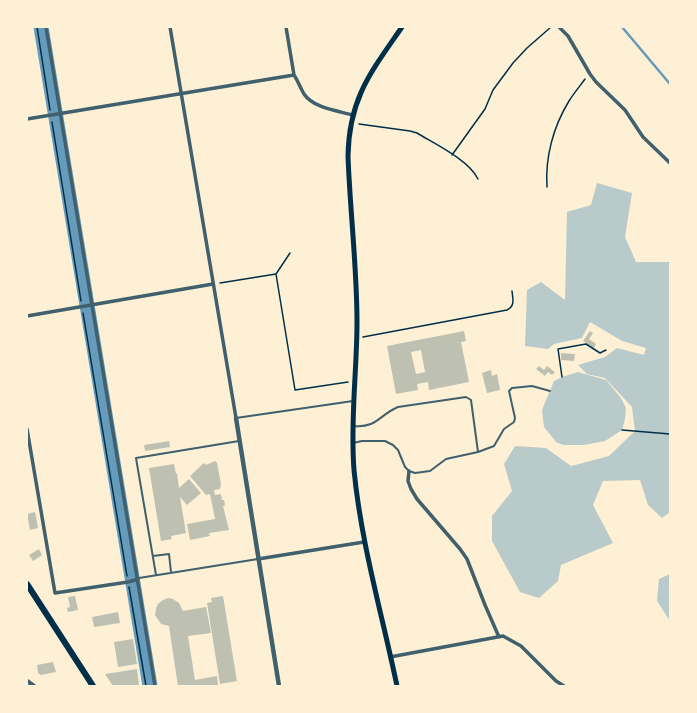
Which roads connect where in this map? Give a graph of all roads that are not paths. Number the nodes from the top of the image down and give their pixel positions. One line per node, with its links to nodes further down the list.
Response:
1 (46, 27): 8 (street)
2 (170, 27): 7 (street)
3 (286, 27): 6 (street)
4 (402, 27): 9 (main road)
5 (559, 27): 11 (street)
6 (294, 75): 7 (street); 9 (street)
7 (182, 94): 8 (street); 12 (street)
8 (60, 114): 10 (street); 13 (street)
9 (353, 115): 16 (main road)
10 (27, 119)
11 (670, 163)
12 (213, 284): 13 (street); 17 (street)
13 (91, 305): 14 (street); 29 (street)
14 (27, 316)
15 (550, 391): 22 (lane)
16 (354, 401): 17 (lane); 18 (main road)
17 (236, 418): 20 (street)
18 (352, 426): 21 (main road); 22 (lane)
19 (27, 429): 29 (street)
20 (239, 440): 25 (lane); 26 (street)
21 (352, 443): 23 (lane); 24 (main road)
22 (478, 452): 23 (lane)
23 (409, 471): 31 (street)
24 (364, 542): 26 (street); 32 (main road)
25 (153, 556): 27 (lane); 28 (lane)
26 (258, 559): 27 (lane); 37 (street)
27 (172, 572): 28 (lane)
28 (156, 575): 29 (lane)
29 (136, 579): 36 (street)
30 (27, 584): 34 (main road)
31 (499, 637): 32 (street); 39 (street)
32 (390, 657): 38 (main road)
33 (27, 681): 35 (street)
34 (91, 685)
35 (34, 686)
36 (155, 686)
37 (279, 686)
38 (397, 686)
39 (564, 686)

